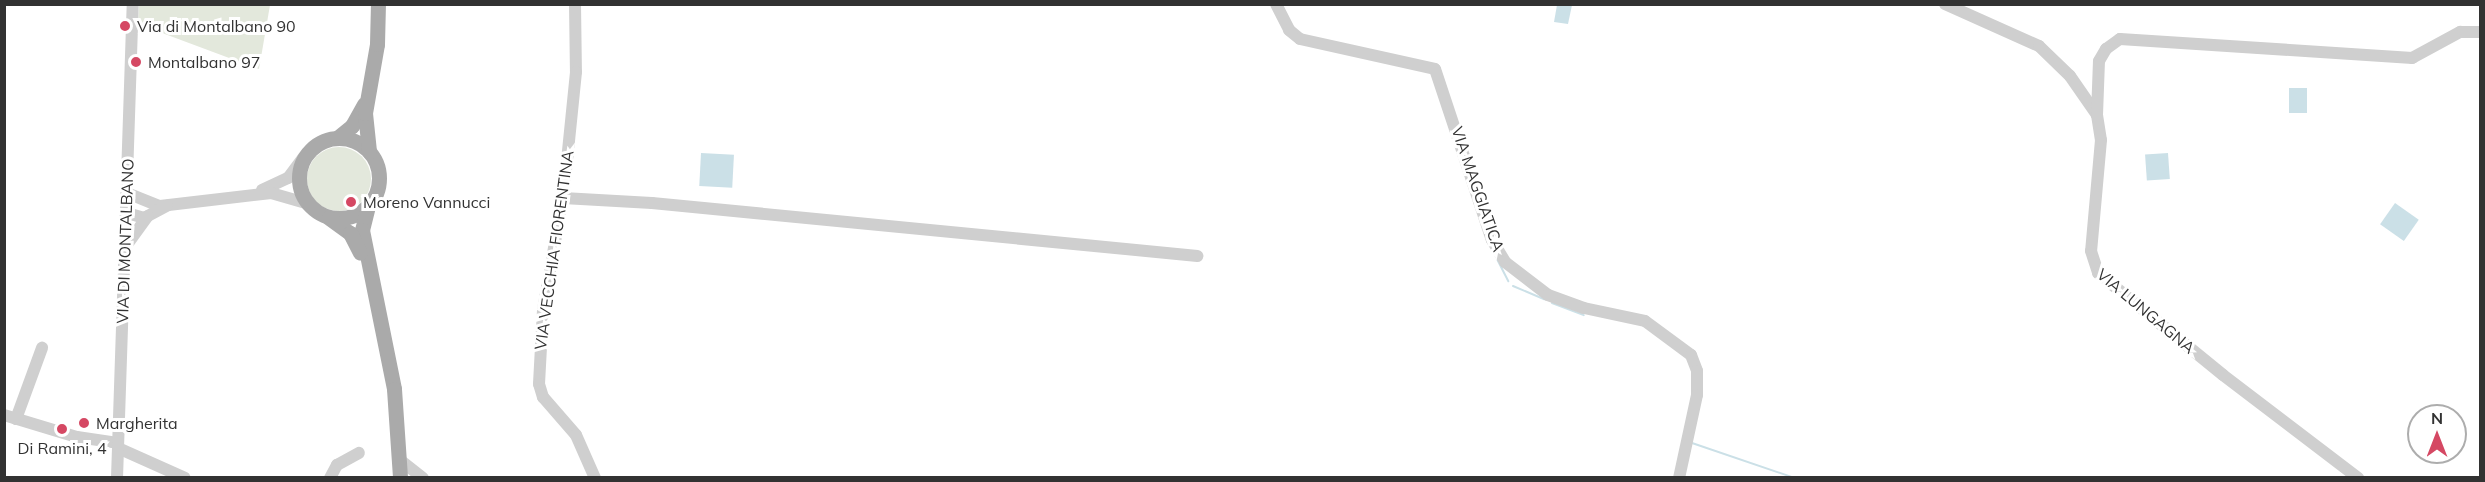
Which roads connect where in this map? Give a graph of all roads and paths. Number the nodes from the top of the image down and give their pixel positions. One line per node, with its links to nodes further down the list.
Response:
1 (133, 4): 12 (street, VIA DI MONTALBANO)
2 (378, 4): 7 (main road)
3 (575, 4): 14 (street, VIA VECCHIA FIORENTINA)
4 (1276, 4): 33 (street, VIA MAGGIATICA)
5 (1945, 4): 8 (street, VIA LUNGAGNA)
6 (2481, 32): 8 (street)
7 (366, 102): 9 (main road); 10 (main road)
8 (2097, 115): 34 (street, VIA LUNGAGNA)
9 (337, 138): 10 (main road); 11 (main road)
10 (369, 151): 16 (main road)
11 (304, 157): 13 (street); 15 (main road)
12 (127, 192): 17 (street); 18 (street, VIA DI MONTALBANO)
13 (244, 196): 15 (street); 17 (street)
14 (563, 198): 21 (street); 32 (street, VIA VECCHIA FIORENTINA)
15 (307, 203): 19 (main road)
16 (368, 206): 19 (main road); 22 (main road)
17 (149, 210): 18 (street); 20 (street)
18 (127, 213): 20 (street, VIA DI MONTALBANO)
19 (326, 216): 22 (main road)
20 (125, 247): 25 (street, VIA DI MONTALBANO)
21 (1197, 256)
22 (367, 266): 27 (main road)
23 (42, 348): 24 (street)
24 (10, 417): 25 (street)
25 (118, 446): 28 (street, VIA DI MONTALBANO); 29 (street)
26 (359, 453): 30 (street)
27 (398, 471): 31 (street)
28 (117, 477)
29 (184, 477)
30 (330, 477)
31 (423, 477)
32 (596, 477)
33 (1679, 477)
34 (2358, 477)

